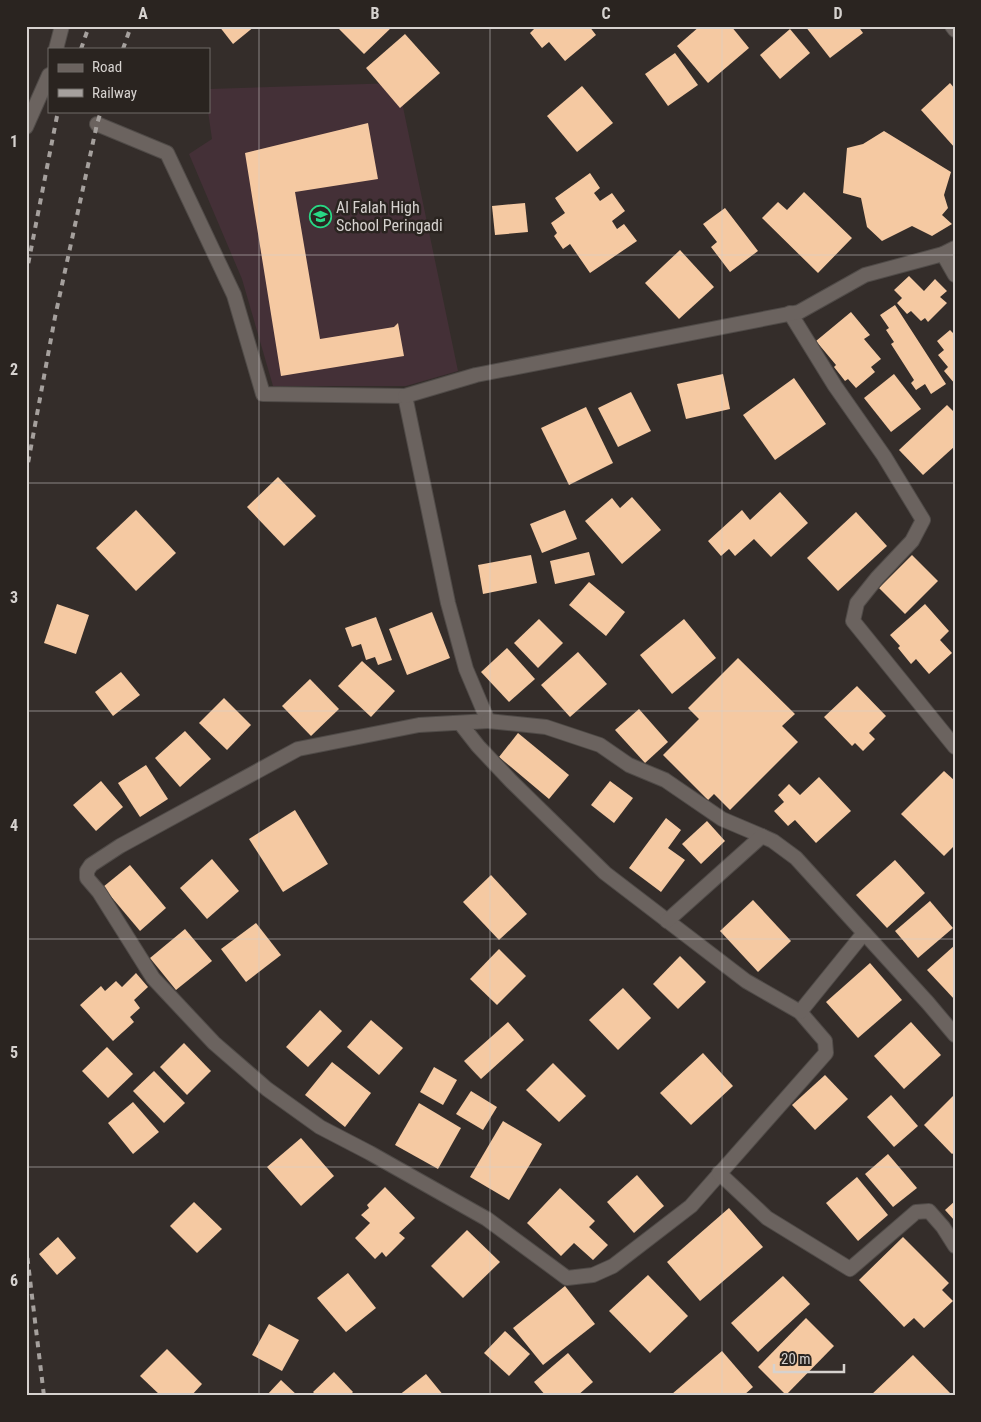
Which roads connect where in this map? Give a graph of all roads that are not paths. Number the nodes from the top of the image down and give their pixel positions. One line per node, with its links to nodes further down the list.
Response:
1 (62, 26): 4 (street)
2 (952, 26): 3 (street)
3 (955, 30)
4 (56, 48)
5 (48, 77): 7 (street)
6 (97, 124): 11 (street)
7 (26, 127)
8 (949, 251): 9 (street); 10 (street)
9 (955, 275)
10 (790, 313): 11 (street); 14 (street)
11 (405, 396): 12 (street)
12 (488, 721): 13 (street); 15 (street)
13 (460, 723): 16 (street); 20 (street)
14 (955, 747)
15 (762, 836): 16 (street); 17 (street)
16 (667, 921): 18 (street)
17 (864, 933): 18 (street); 19 (street)
18 (800, 1012): 20 (street)
19 (955, 1035)
20 (720, 1173): 21 (street)
21 (955, 1246)

